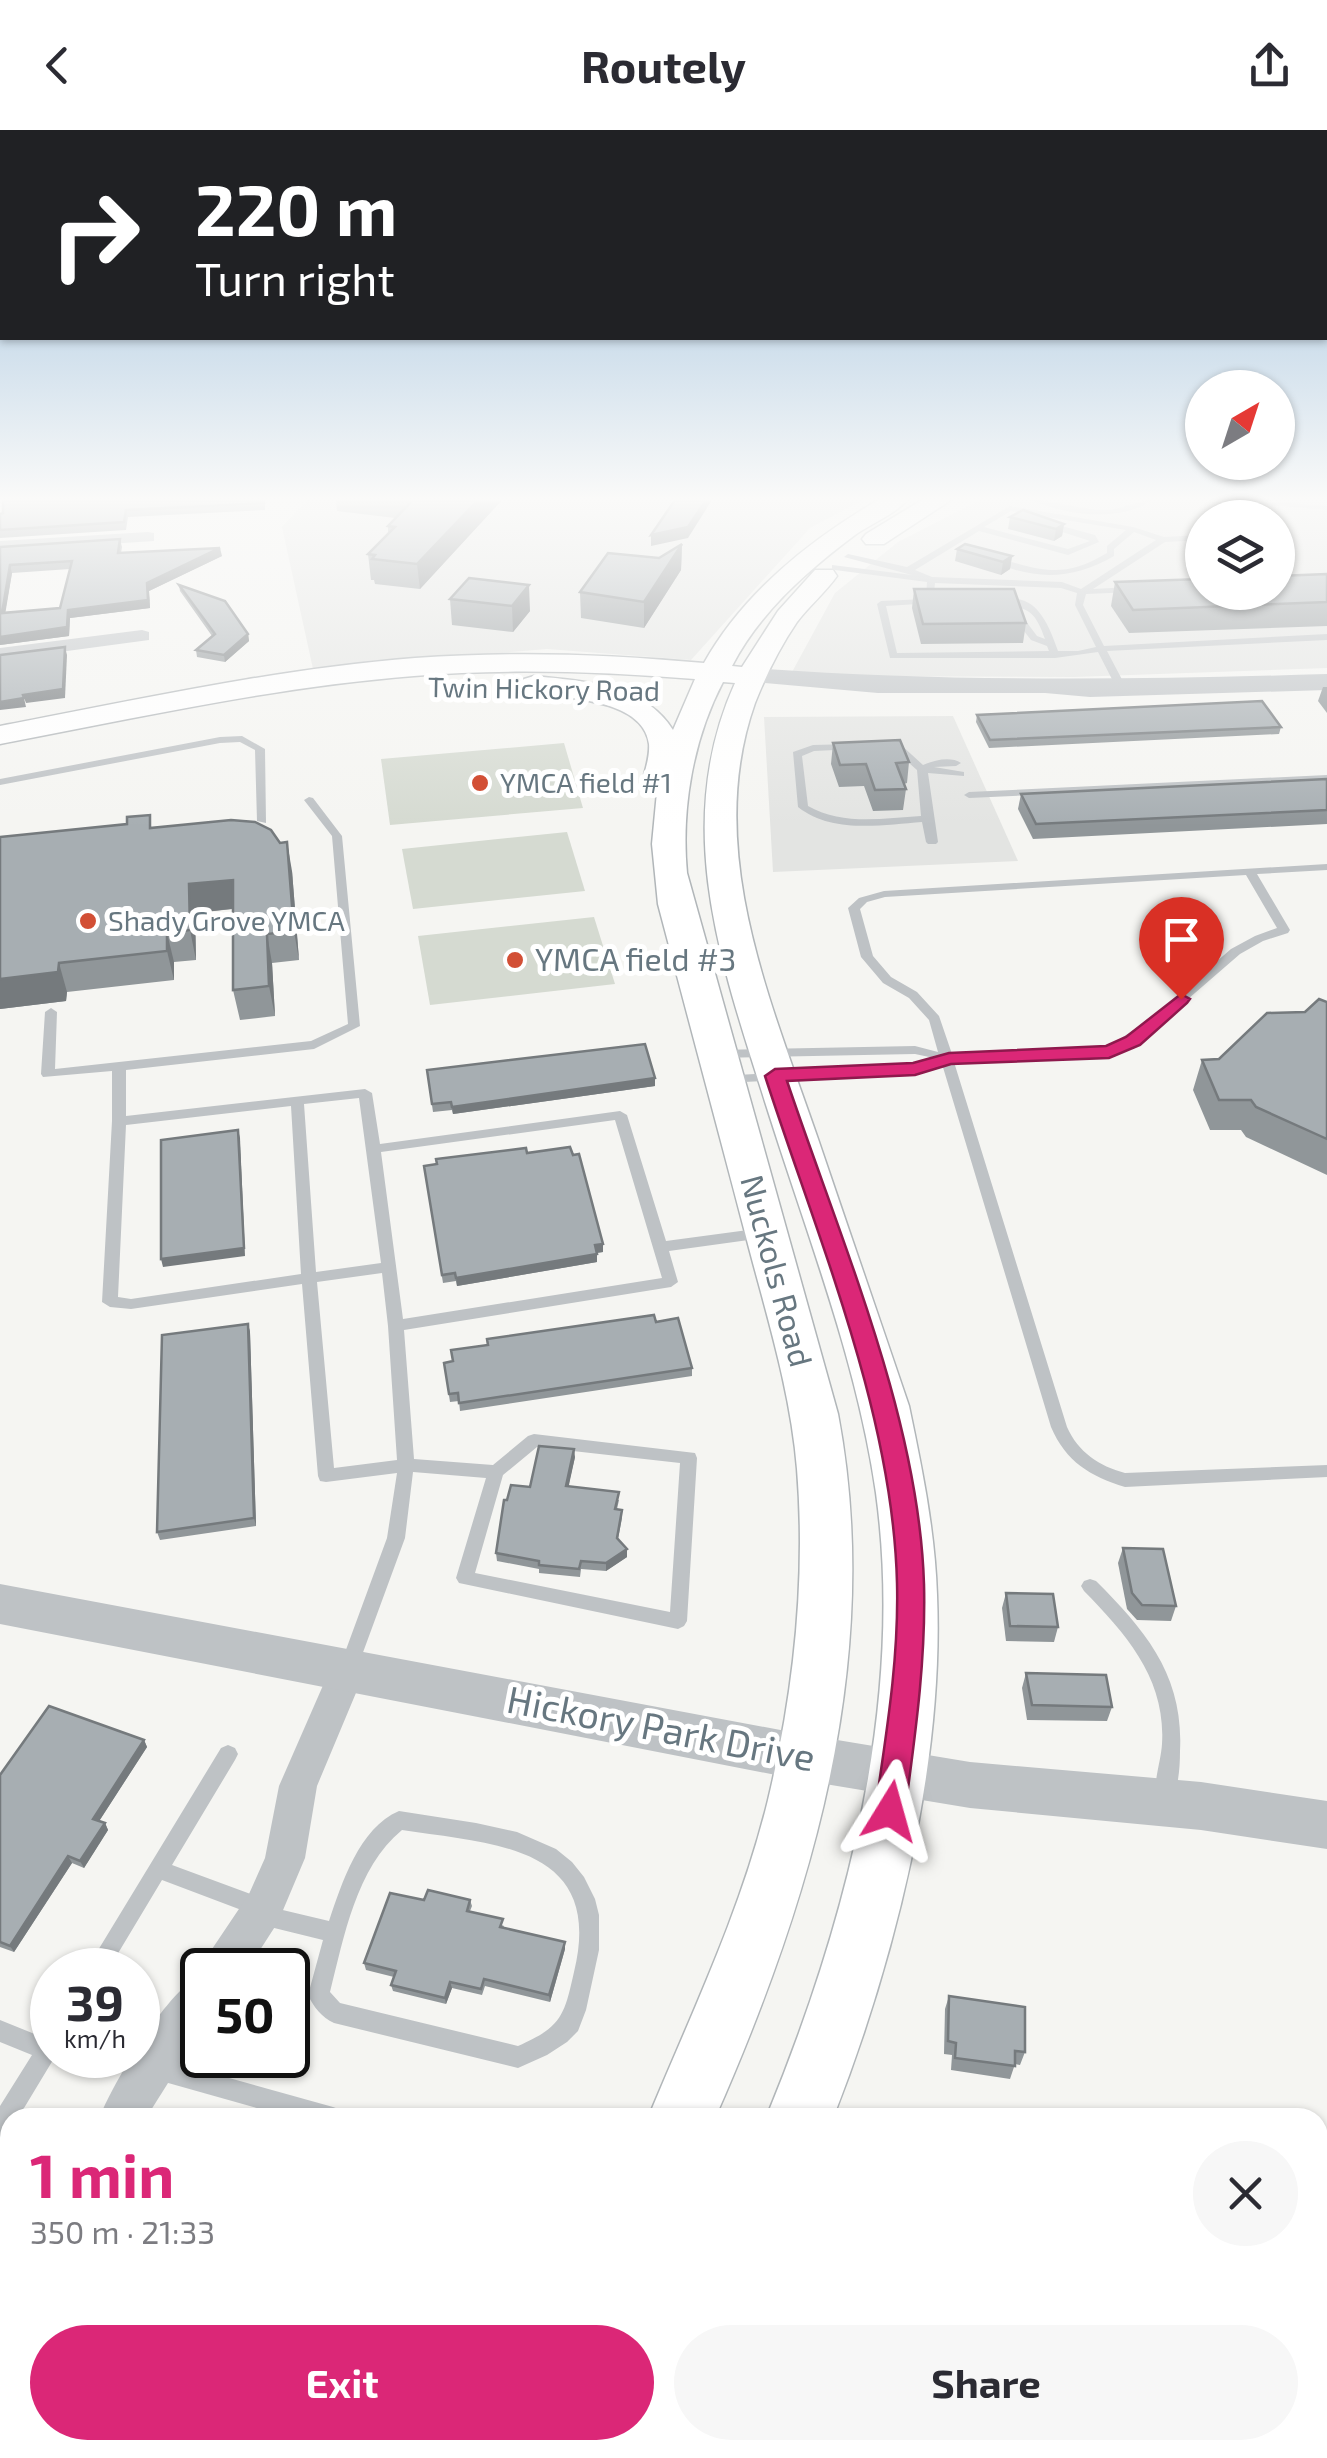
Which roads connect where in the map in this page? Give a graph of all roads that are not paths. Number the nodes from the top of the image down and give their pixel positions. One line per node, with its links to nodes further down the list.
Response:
1 (755, 609): 14 (main road, Nuckols Road)
2 (797, 609): 14 (main road, Nuckols Road)
3 (882, 609): 9 (lane)
4 (1007, 609): 6 (lane)
5 (1080, 609): 10 (lane)
6 (1020, 612): 9 (lane); 9 (lane)
7 (142, 636): 11 (street)
8 (1327, 637): 10 (lane)
9 (1054, 650): 10 (lane)
10 (1100, 650): 15 (lane)
11 (0, 654)
12 (1327, 682): 15 (street, Twin Hickory Road)
13 (517, 684): 14 (main road, Twin Hickory Road); 19 (main road, Twin Hickory Road); 28 (main road)
14 (727, 684): 15 (street, Twin Hickory Road); 16 (main road, Twin Hickory Road); 28 (main road, Nuckols Road); 34 (main road, Nuckols Road)
15 (1122, 689)
16 (0, 735)
17 (879, 746): 20 (lane)
18 (862, 747): 26 (lane)
19 (0, 752)
20 (922, 769): 21 (lane); 26 (lane)
21 (958, 769)
22 (1327, 778): 24 (lane)
23 (0, 782): 27 (lane)
24 (969, 795)
25 (309, 800): 35 (lane)
26 (927, 819): 29 (lane)
27 (262, 821)
28 (665, 840): 36 (main road, Nuckols Road)
29 (932, 842)
30 (1327, 867): 31 (lane)
31 (1250, 871): 33 (lane); 33 (lane)
32 (51, 1012): 35 (lane)
33 (949, 1058): 34 (lane); 34 (lane); 46 (lane)
34 (772, 1064): 36 (lane); 36 (lane); 53 (main road, Nuckols Road)
35 (119, 1066): 38 (lane)
36 (721, 1066): 40 (main road, Nuckols Road)
37 (297, 1100): 38 (lane); 39 (lane); 43 (lane)
38 (119, 1121): 43 (lane)
39 (374, 1149): 41 (lane); 42 (lane)
40 (767, 1233): 41 (lane); 52 (main road, Nuckols Road)
41 (660, 1247): 44 (lane)
42 (388, 1267): 43 (lane); 44 (lane)
43 (308, 1278): 45 (lane)
44 (396, 1326): 45 (lane)
45 (406, 1465): 47 (lane); 50 (lane)
46 (1327, 1471)
47 (496, 1472): 47 (lane)
48 (1090, 1586): 54 (lane)
49 (0, 1604): 50 (street, Hickory Park Drive)
50 (348, 1670): 52 (street, Hickory Park Drive); 57 (street)
51 (228, 1754): 56 (lane)
52 (807, 1758): 53 (street, Hickory Park Drive); 71 (main road, Nuckols Road)
53 (896, 1772): 54 (street, Hickory Park Drive); 72 (main road, Nuckols Road)
54 (1164, 1803): 55 (street, Hickory Park Drive)
55 (1327, 1825)
56 (158, 1868): 57 (lane); 59 (lane)
57 (262, 1911): 58 (lane); 60 (street)
58 (336, 1933): 58 (lane)
59 (109, 1948)
60 (238, 1948)
61 (180, 2026): 64 (street)
62 (0, 2031): 63 (lane)
63 (30, 2040)
64 (160, 2053)
65 (160, 2070): 70 (lane)
66 (30, 2078): 68 (lane)
67 (144, 2078): 69 (street)
68 (12, 2108)
69 (127, 2108)
70 (297, 2108)
71 (686, 2108)
72 (803, 2108)

